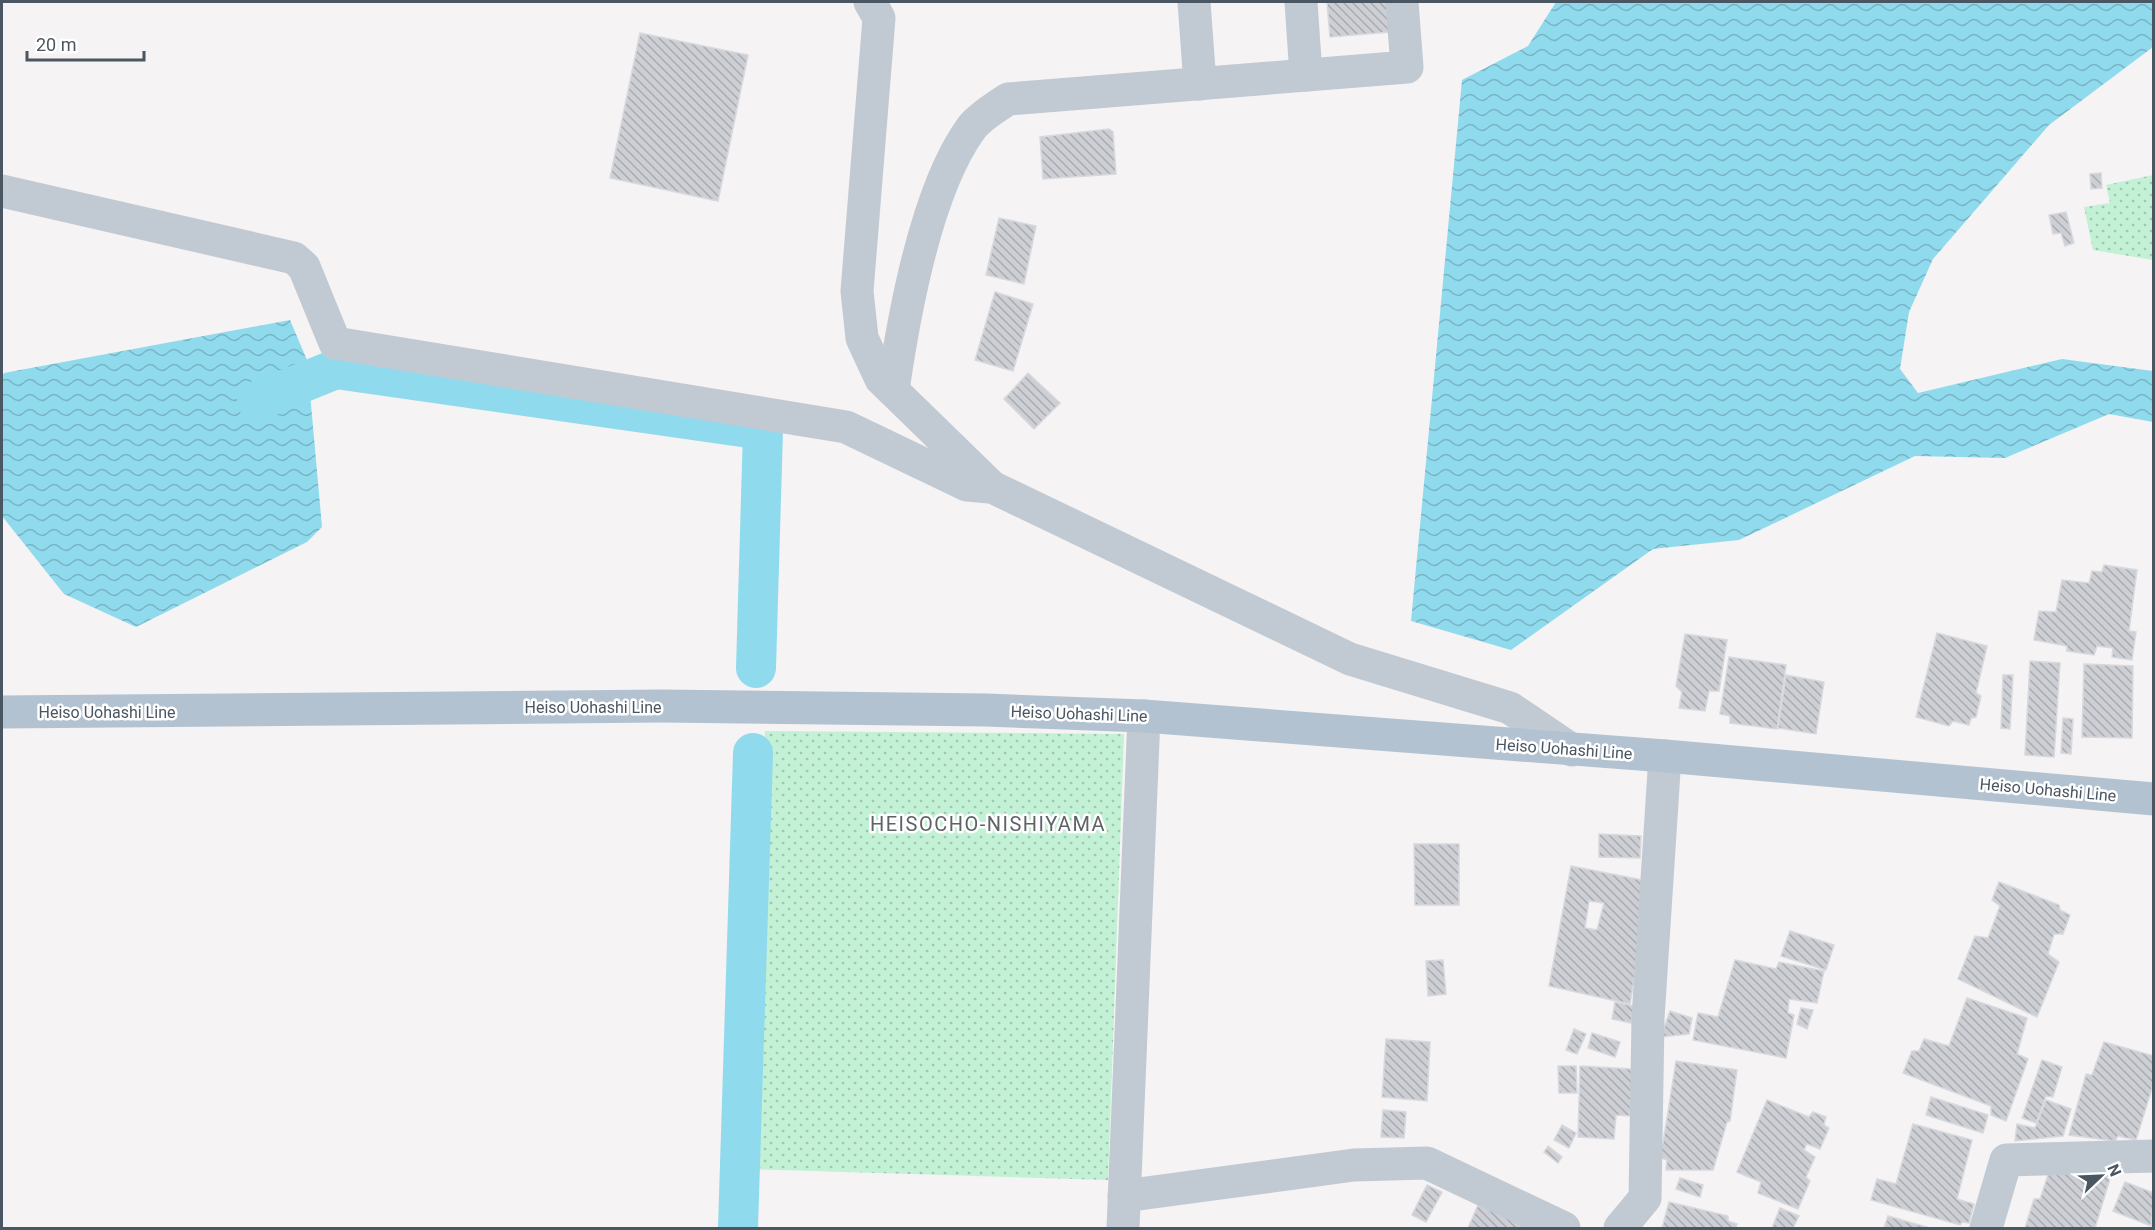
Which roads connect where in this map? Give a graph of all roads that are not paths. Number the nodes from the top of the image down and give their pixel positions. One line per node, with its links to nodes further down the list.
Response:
1 (870, 2): 8 (street)
2 (1194, 2): 6 (street)
3 (1301, 2): 5 (street)
4 (1402, 2): 5 (street)
5 (1306, 75): 6 (street)
6 (1200, 84): 8 (street)
7 (2, 191): 9 (street)
8 (893, 390): 9 (street)
9 (992, 487): 12 (street)
10 (2, 712): 11 (main road, Heiso Uohashi Line)
11 (1144, 716): 12 (main road, Heiso Uohashi Line); 16 (street)
12 (1572, 750): 13 (main road, Heiso Uohashi Line)
13 (1665, 756): 14 (main road, Heiso Uohashi Line); 19 (street)
14 (2154, 799)
15 (2154, 1156): 20 (street)
16 (1124, 1196): 17 (street); 18 (street)
17 (1124, 1228)
18 (1564, 1228)
19 (1620, 1228)
20 (1986, 1228)

